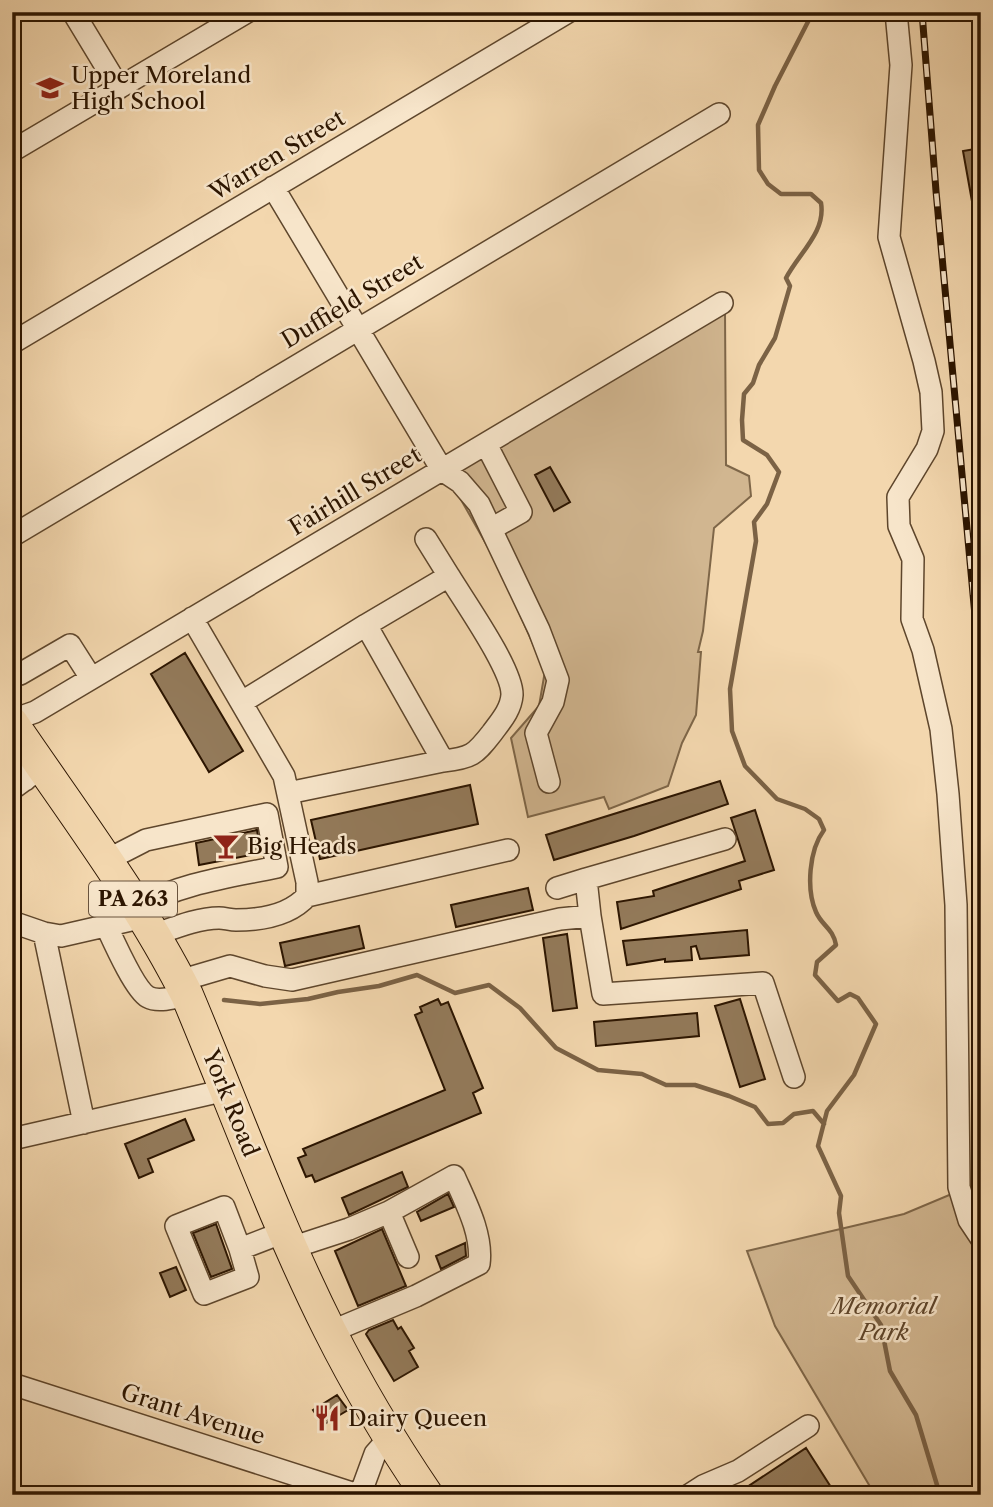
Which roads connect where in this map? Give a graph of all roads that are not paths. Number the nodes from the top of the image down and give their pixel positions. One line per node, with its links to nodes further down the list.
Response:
1 (73, 12): 5 (street)
2 (247, 12): 5 (street)
3 (568, 12): 8 (street, Warren Street)
4 (896, 12): 46 (street)
5 (118, 88): 7 (street)
6 (719, 114): 10 (street, Duffield Street)
7 (12, 151)
8 (273, 187): 10 (street); 11 (street, Warren Street)
9 (722, 303): 12 (street, Fairhill Street)
10 (356, 329): 13 (street); 15 (street, Duffield Street)
11 (12, 343)
12 (486, 444): 13 (street, Fairhill Street); 14 (street)
13 (442, 470): 14 (street); 18 (street, Fairhill Street)
14 (491, 529): 25 (street)
15 (12, 536)
16 (426, 539): 17 (street)
17 (449, 576): 19 (street); 24 (street)
18 (192, 618): 21 (street, Fairhill Street); 22 (street)
19 (366, 625): 22 (street); 24 (street)
20 (20, 674): 21 (street)
21 (91, 678): 23 (street, Fairhill Street)
22 (242, 702): 26 (street)
23 (19, 752): 29 (highway, York Road / PA 263)
24 (443, 761): 26 (street)
25 (549, 782)
26 (288, 793): 33 (street)
27 (724, 839): 30 (street)
28 (508, 850): 33 (street)
29 (107, 860): 31 (street); 35 (highway, York Road / PA 263)
30 (586, 879): 32 (street); 34 (street)
31 (198, 883): 35 (street); 36 (street)
32 (557, 888)
33 (307, 896): 36 (street)
34 (590, 916): 40 (street); 41 (street)
35 (146, 920): 36 (street); 38 (street); 40 (highway, York Road / PA 263)
36 (203, 921)
37 (12, 922): 39 (street)
38 (106, 925): 39 (street); 40 (street)
39 (44, 933): 43 (street)
40 (183, 988): 42 (highway, York Road / PA 263)
41 (794, 1077)
42 (226, 1090): 43 (street); 47 (highway, York Road / PA 263)
43 (84, 1124): 44 (street)
44 (12, 1139)
45 (389, 1212): 47 (street); 49 (street); 50 (street)
46 (981, 1238)
47 (287, 1240): 48 (street); 50 (highway, York Road / PA 263)
48 (240, 1249)
49 (408, 1257)
50 (330, 1332): 53 (highway, York Road / PA 263)
51 (12, 1384): 55 (street, Grant Avenue)
52 (808, 1426): 54 (street)
53 (389, 1438): 55 (street); 56 (highway, York Road / PA 263)
54 (728, 1485): 57 (street)
55 (359, 1495)
56 (427, 1495)
57 (689, 1495)

